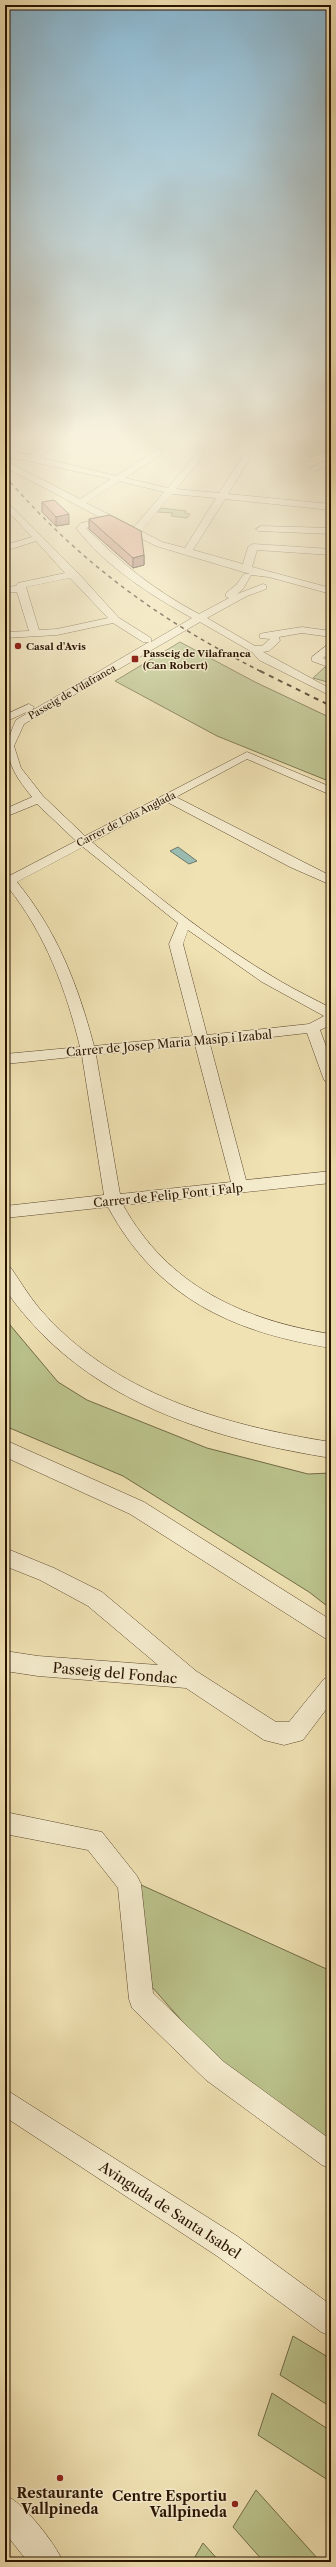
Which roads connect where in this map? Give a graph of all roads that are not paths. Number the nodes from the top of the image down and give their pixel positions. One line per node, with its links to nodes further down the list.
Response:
1 (55, 556): 6 (street)
2 (113, 556): 13 (street)
3 (197, 556): 5 (street)
4 (250, 556): 5 (street)
5 (245, 573): 7 (street); 9 (street); 13 (street, Passeig de Vilafranca)
6 (74, 574): 11 (street); 14 (street)
7 (268, 574): 9 (street); 10 (street)
8 (6, 587): 11 (street)
9 (266, 587): 10 (street); 13 (street, Passeig de Vilafranca)
10 (314, 587): 12 (street)
11 (21, 590): 15 (street)
12 (331, 591)
13 (196, 616): 19 (street); 21 (street, Passeig de Vilafranca); 27 (street, Passeig de Vilafranca)
14 (115, 620): 15 (street); 21 (street)
15 (35, 633): 17 (street)
16 (331, 634): 18 (street)
17 (5, 635)
18 (273, 636): 20 (street); 23 (street)
19 (239, 638): 20 (street); 23 (street)
20 (260, 638): 23 (street)
21 (147, 640): 26 (street, Passeig de Vilafranca)
22 (331, 645): 24 (street)
23 (253, 648): 25 (street)
24 (331, 665)
25 (331, 693)
26 (5, 719)
27 (10, 729): 28 (street, Passeig de Vilafranca)
28 (6, 747): 29 (street)
29 (8, 762): 32 (street)
30 (331, 791): 31 (street, Carrer de Lola Anglada)
31 (168, 798): 34 (street, Carrer de Lola Anglada); 36 (street)
32 (38, 799): 33 (street); 34 (street)
33 (5, 813)
34 (83, 841): 35 (street, Carrer de Lola Anglada); 37 (street)
35 (6, 880): 42 (street)
36 (331, 881)
37 (184, 924): 38 (street); 41 (street)
38 (331, 1014)
39 (331, 1019): 40 (street, Carrer de Josep Maria Masip i Izabal)
40 (312, 1028): 41 (street, Carrer de Josep Maria Masip i Izabal); 44 (street)
41 (202, 1040): 42 (street, Carrer de Josep Maria Masip i Izabal); 46 (street)
42 (88, 1051): 43 (street, Carrer de Josep Maria Masip i Izabal); 47 (street)
43 (5, 1059)
44 (331, 1080)
45 (331, 1177): 46 (street, Carrer de Felip Font i Falp)
46 (240, 1187): 47 (street, Carrer de Felip Font i Falp)
47 (113, 1201): 48 (street, Carrer de Felip Font i Falp); 50 (street)
48 (5, 1212)
49 (5, 1273): 52 (street)
50 (331, 1341)
51 (5, 1448): 54 (street)
52 (331, 1450)
53 (5, 1558): 56 (street)
54 (331, 1632)
55 (5, 1661): 56 (street, Passeig del Fondac)
56 (189, 1678): 57 (street, Passeig del Fondac)
57 (331, 1686)
58 (5, 1823): 60 (street)
59 (5, 2102): 61 (street, Avinguda de Santa Isabel)
60 (331, 2156)
61 (331, 2322)
62 (5, 2510): 63 (street)
63 (48, 2562)

